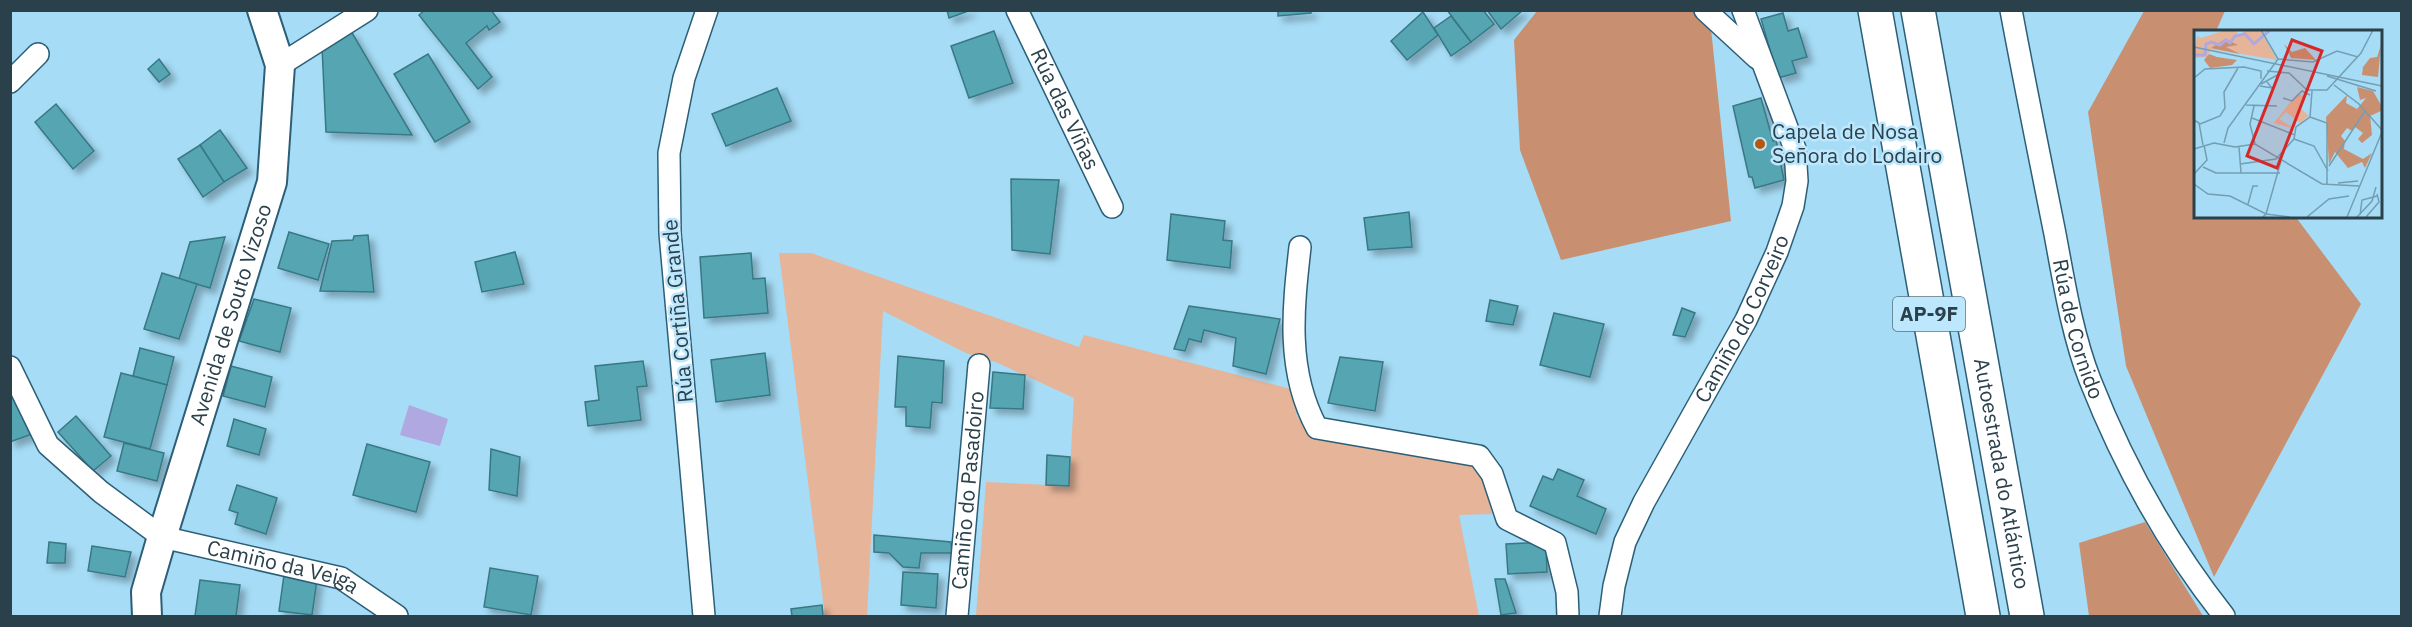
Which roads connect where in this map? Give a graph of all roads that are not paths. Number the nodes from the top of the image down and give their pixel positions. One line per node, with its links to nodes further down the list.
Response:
1 (262, 10): 12 (street, Avenida de Souto Vizoso)
2 (367, 10): 12 (street)
3 (707, 10): 23 (street, Rúa Cortiña Grande)
4 (1017, 10): 15 (street, Rúa das Viñas)
5 (1705, 10): 11 (street)
6 (1743, 10): 11 (street, Camiño do Corveiro)
7 (1875, 10): 19 (highway, Autoestrada do Atlántico / AP-9F)
8 (2011, 10): 31 (street, Rúa de Cornido)
9 (1920, 26): 14 (highway, Autoestrada do Atlántico / AP-9F)
10 (38, 54): 13 (street)
11 (1760, 61): 26 (street, Camiño do Corveiro)
12 (280, 65): 20 (street, Avenida de Souto Vizoso)
13 (10, 82)
14 (1934, 92): 29 (highway, Autoestrada do Atlántico / AP-9F); 30 (highway)
15 (1112, 207)
16 (1300, 247): 25 (street)
17 (980, 365): 24 (street, Camiño do Pasadoiro)
18 (10, 367): 20 (street)
19 (1944, 396): 27 (highway); 28 (highway, Autoestrada do Atlántico / AP-9F)
20 (162, 537): 21 (street, Avenida de Souto Vizoso); 22 (street, Camiño da Veiga)
21 (147, 616)
22 (397, 616)
23 (704, 616)
24 (957, 616)
25 (1568, 616)
26 (1610, 616)
27 (1974, 616)
28 (1983, 616)
29 (2027, 616)
30 (2041, 616)
31 (2224, 616)

